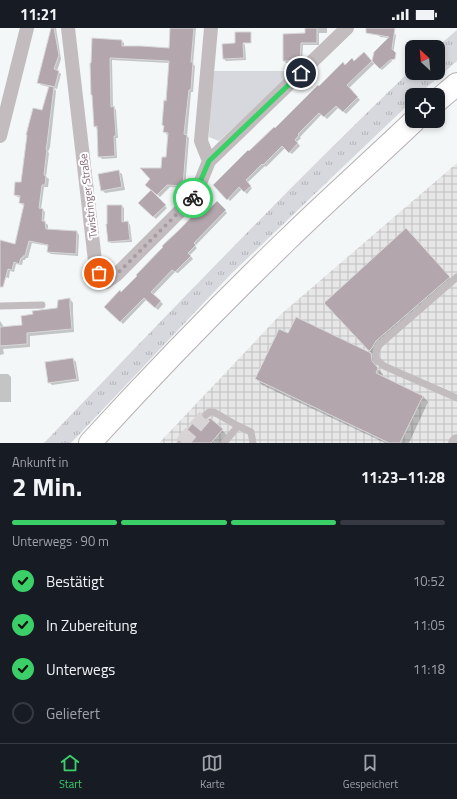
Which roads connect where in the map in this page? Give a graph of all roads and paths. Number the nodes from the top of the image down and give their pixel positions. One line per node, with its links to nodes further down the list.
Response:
1 (28, 28): 8 (street)
2 (68, 28): 9 (street, Twistringer Straße)
3 (211, 28): 9 (street)
4 (348, 28): 9 (street)
5 (457, 84): 6 (main road)
6 (445, 94)
7 (407, 128): 16 (main road)
8 (0, 136)
9 (209, 161)
10 (457, 277): 13 (lane)
11 (42, 305): 12 (lane)
12 (0, 306)
13 (457, 398)
14 (206, 415): 15 (lane)
15 (238, 426): 17 (lane); 18 (lane)
16 (90, 443)
17 (224, 443)
18 (253, 443)

